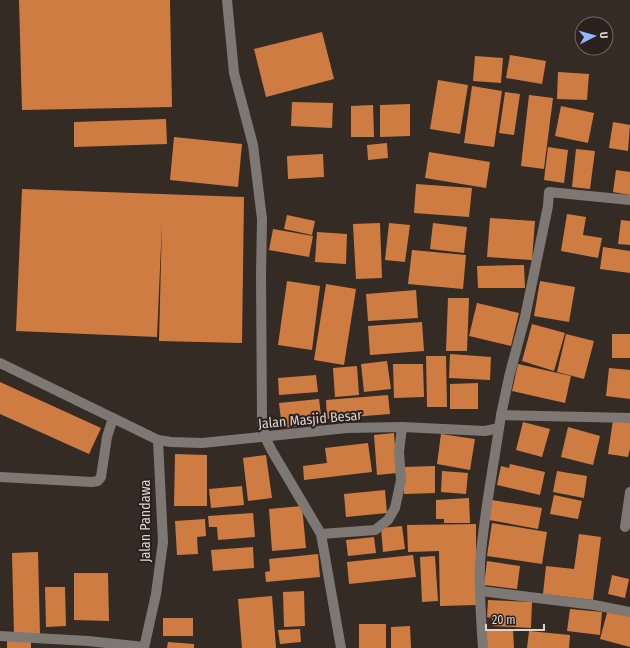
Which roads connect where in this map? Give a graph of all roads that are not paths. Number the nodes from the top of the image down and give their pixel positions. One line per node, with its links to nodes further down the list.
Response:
1 (227, 0): 9 (street)
2 (630, 200): 4 (street)
3 (0, 363): 5 (street, Jalan Masjid Besar)
4 (501, 415): 6 (street); 8 (street)
5 (113, 418): 10 (street, Jalan Masjid Besar); 11 (street)
6 (630, 418)
7 (402, 427): 8 (street, Jalan Masjid Besar); 9 (street, Jalan Masjid Besar); 14 (street)
8 (499, 428): 15 (street)
9 (265, 437): 10 (street, Jalan Masjid Besar); 14 (street)
10 (158, 440): 18 (street, Jalan Pandawa)
11 (0, 477)
12 (630, 492): 13 (street)
13 (625, 527)
14 (322, 534): 19 (street)
15 (481, 591): 16 (street); 20 (street)
16 (630, 612)
17 (0, 636): 18 (street)
18 (144, 648)
19 (342, 648)
20 (483, 648)

